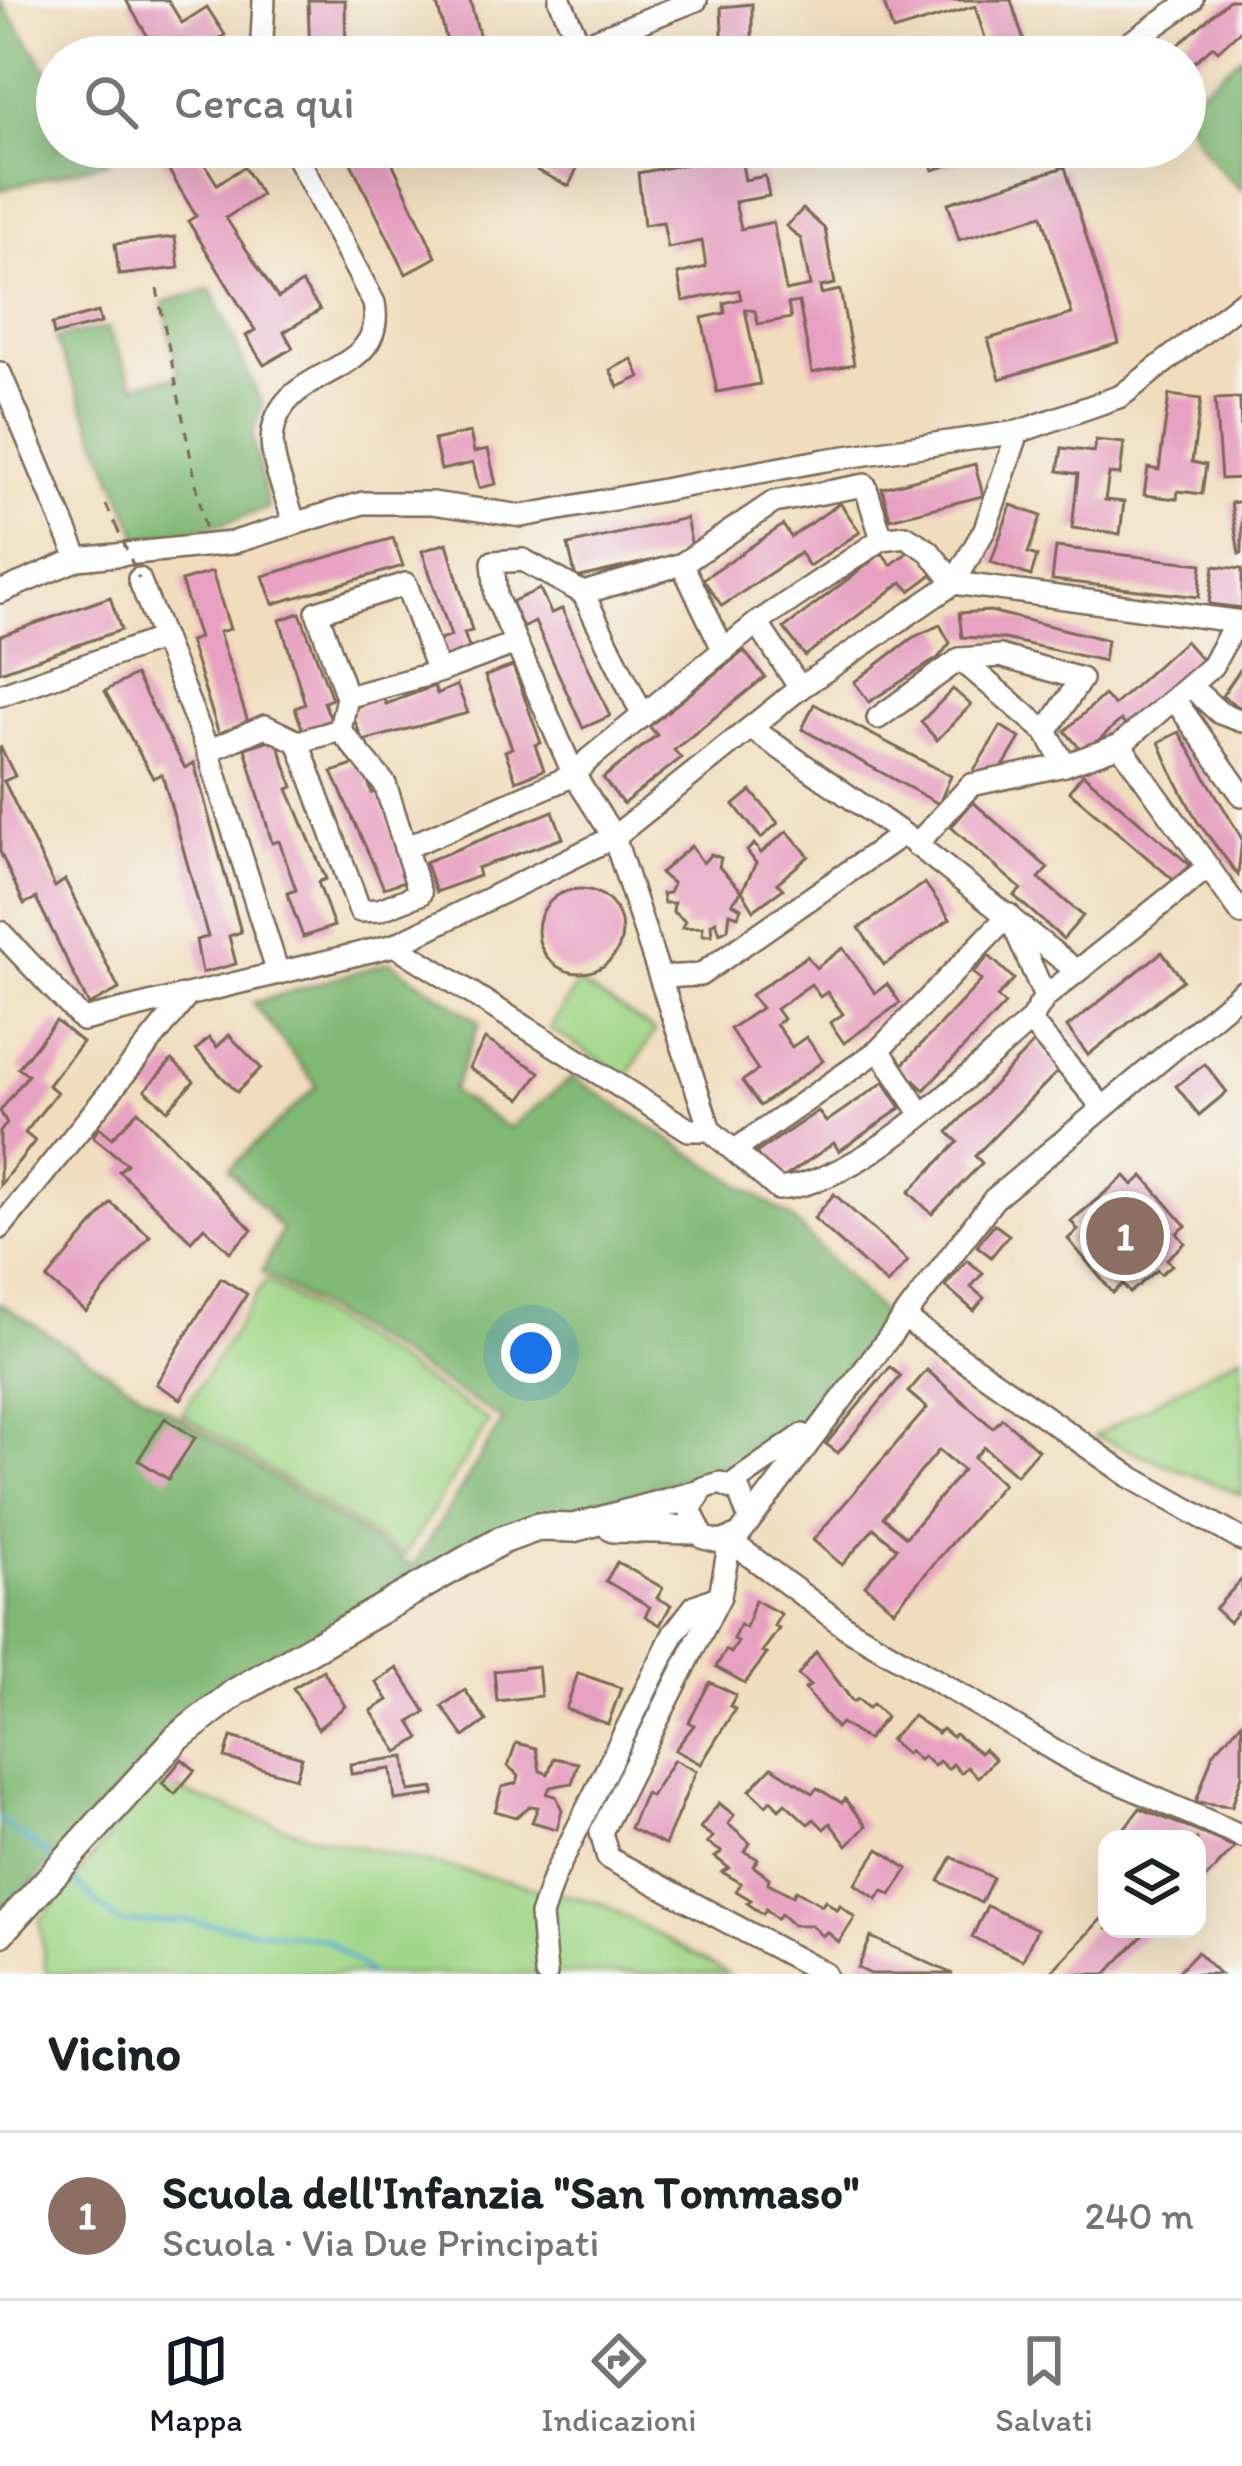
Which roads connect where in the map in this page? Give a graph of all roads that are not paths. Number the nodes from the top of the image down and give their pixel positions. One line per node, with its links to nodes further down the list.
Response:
1 (264, 0): 5 (street)
2 (560, 0): 6 (street)
3 (696, 0): 7 (street)
4 (1192, 0): 8 (street)
5 (262, 36)
6 (576, 36)
7 (605, 36)
8 (1140, 36)
9 (303, 168): 13 (street)
10 (1242, 302): 12 (street)
11 (0, 373): 15 (street)
12 (1018, 432): 13 (street); 18 (street)
13 (294, 522): 15 (street)
14 (882, 539): 16 (street); 18 (street); 22 (street)
15 (78, 559): 19 (street)
16 (682, 564): 20 (street); 25 (street)
17 (139, 578): 23 (street)
18 (954, 583): 21 (street); 28 (street)
19 (0, 592)
20 (583, 593): 24 (street); 32 (street)
21 (1239, 622): 29 (street)
22 (757, 623): 25 (street); 28 (street)
23 (163, 638): 30 (street); 41 (street)
24 (516, 643): 27 (street); 43 (street)
25 (724, 651): 32 (street)
26 (960, 659): 33 (street); 37 (street); 37 (street)
27 (439, 672): 31 (street); 31 (street)
28 (800, 688): 35 (street)
29 (1182, 693): 34 (street); 39 (street); 40 (street)
30 (0, 694)
31 (347, 698): 36 (street)
32 (643, 716): 43 (street)
33 (878, 718)
34 (1238, 720): 40 (street)
35 (751, 728): 45 (street); 46 (street)
36 (340, 730): 38 (street); 47 (street)
37 (1046, 732): 42 (street)
38 (298, 742): 41 (street); 47 (street)
39 (1120, 745): 42 (street); 48 (street)
40 (1211, 747): 44 (street)
41 (208, 751): 55 (street)
42 (1065, 765): 46 (street)
43 (574, 776): 45 (street); 47 (street)
44 (1242, 795)
45 (614, 837): 53 (street); 57 (street)
46 (909, 839): 51 (street); 56 (street)
47 (405, 848)
48 (1208, 867): 49 (street); 54 (street)
49 (1234, 885): 50 (street)
50 (1242, 914)
51 (1009, 915): 54 (street); 60 (street); 63 (street)
52 (0, 932): 59 (street)
53 (395, 945): 55 (street); 66 (street)
54 (1077, 971): 60 (street)
55 (278, 973): 59 (street)
56 (700, 974): 57 (street); 61 (street)
57 (661, 977): 61 (street)
58 (1242, 992): 64 (street)
59 (188, 995): 68 (street)
60 (1045, 998): 62 (street)
61 (674, 1013): 66 (street)
62 (1030, 1021): 64 (street); 65 (street)
63 (879, 1050): 65 (street); 67 (street)
64 (1101, 1105): 69 (street)
65 (921, 1113): 67 (street)
66 (710, 1130): 67 (street)
67 (735, 1150)
68 (0, 1228)
69 (903, 1317): 70 (street); 77 (street)
70 (823, 1421): 71 (street); 73 (street)
71 (731, 1485): 72 (street); 73 (street)
72 (696, 1495): 74 (main road); 75 (street)
73 (749, 1518): 76 (street)
74 (573, 1528): 75 (main road); 81 (main road)
75 (695, 1530): 76 (street)
76 (730, 1540): 78 (street); 80 (street)
77 (1242, 1540)
78 (720, 1595): 82 (street); 83 (street)
79 (1242, 1810): 80 (street)
80 (1232, 1832)
81 (0, 1933)
82 (546, 1974)
83 (825, 1974)

